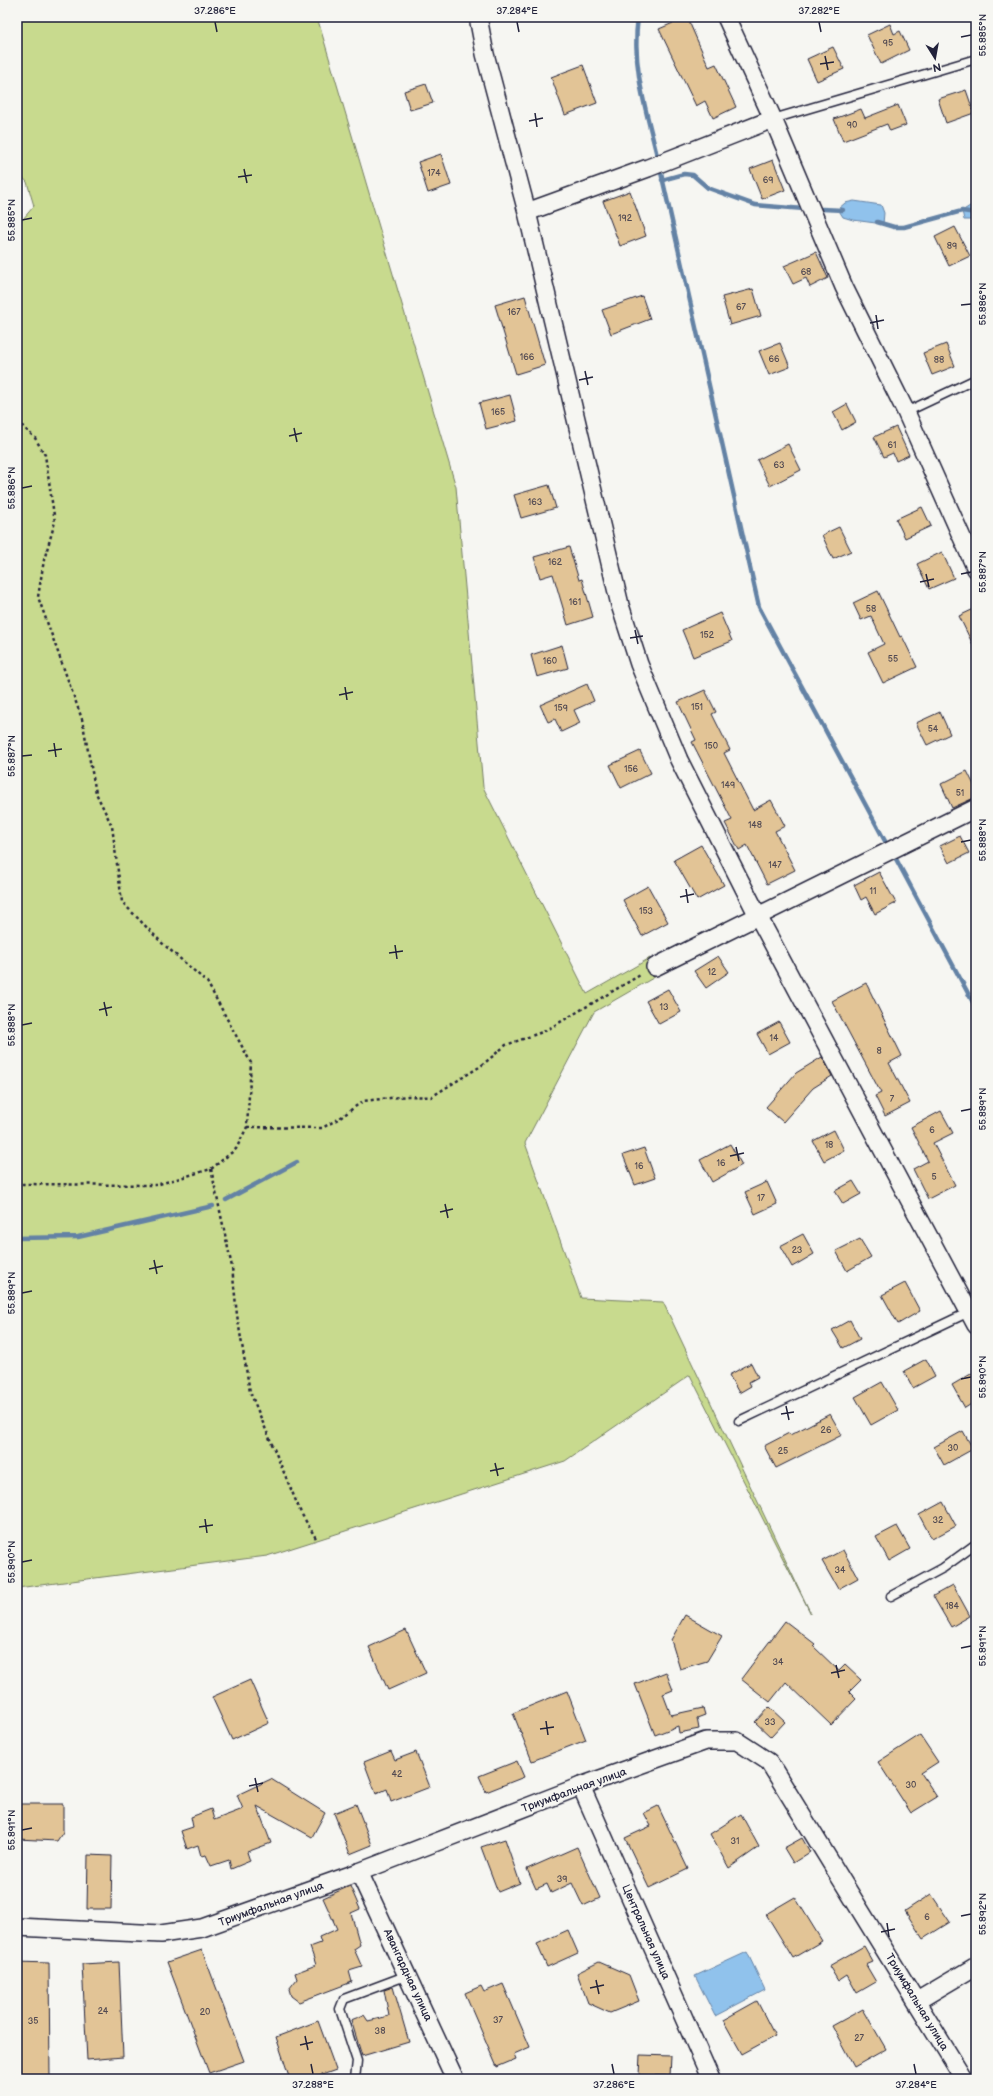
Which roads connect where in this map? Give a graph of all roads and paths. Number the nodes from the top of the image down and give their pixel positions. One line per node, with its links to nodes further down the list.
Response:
1 (21, 17): 4 (path)
2 (478, 17): 7 (street)
3 (726, 17): 6 (street)
4 (17, 40)
5 (976, 59): 6 (lane)
6 (772, 118): 7 (street); 9 (street)
7 (527, 212): 13 (street)
8 (976, 380): 9 (lane)
9 (906, 412): 11 (street)
10 (17, 421): 15 (path)
11 (976, 570)
12 (976, 808): 13 (street)
13 (758, 916): 14 (street); 18 (street)
14 (655, 966): 15 (path)
15 (247, 1127): 16 (path)
16 (212, 1169): 17 (path); 20 (path)
17 (17, 1184)
18 (972, 1319): 19 (lane)
19 (740, 1422)
20 (317, 1540)
21 (976, 1544): 22 (lane)
22 (891, 1596)
23 (581, 1786): 24 (street, Триумфальная улица); 28 (street, Триумфальная улица); 31 (street, Центральная улица)
24 (359, 1872): 25 (street, Триумфальная улица); 27 (street, Авангардная улица)
25 (17, 1926)
26 (976, 1966): 28 (street)
27 (408, 1975): 29 (lane); 30 (street, Авангардная улица)
28 (917, 2001): 32 (street, Триумфальная улица)
29 (355, 2079)
30 (455, 2079)
31 (710, 2079)
32 (964, 2079)

